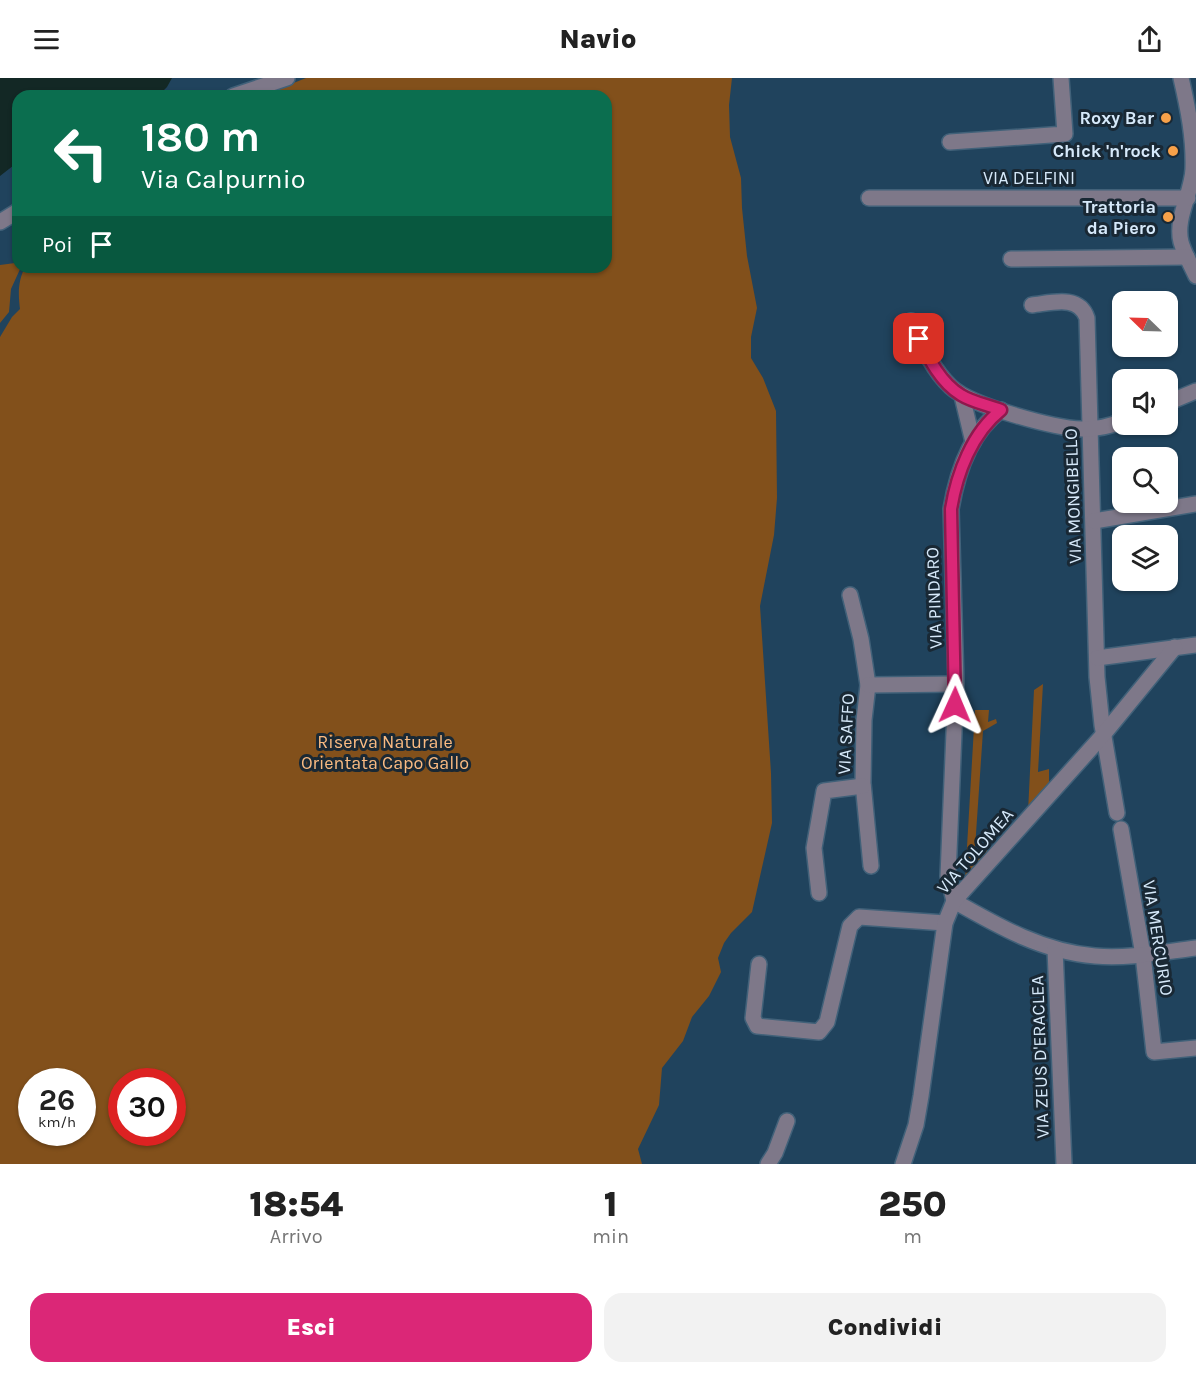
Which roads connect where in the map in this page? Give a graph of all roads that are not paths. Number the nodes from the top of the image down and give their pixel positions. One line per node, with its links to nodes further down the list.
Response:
1 (287, 78): 4 (street)
2 (1061, 78): 6 (street)
3 (1181, 78): 5 (street)
4 (251, 90)
5 (1193, 119): 8 (street)
6 (950, 142)
7 (869, 198): 8 (street, VIA DELFINI)
8 (1188, 198): 9 (street)
9 (1187, 257): 10 (street); 11 (street)
10 (1011, 259)
11 (1196, 276)
12 (1032, 305): 19 (street, VIA MONGIBELLO)
13 (911, 321): 15 (street)
14 (1196, 391): 16 (street)
15 (962, 396): 17 (street); 20 (street)
16 (1178, 398)
17 (1001, 410): 19 (street); 20 (street, VIA PINDARO)
18 (1112, 425): 19 (street)
19 (1091, 429): 22 (street, VIA MONGIBELLO)
20 (973, 442): 27 (street, VIA PINDARO)
21 (1196, 504): 22 (street)
22 (1094, 521): 26 (street, VIA MONGIBELLO)
23 (850, 595): 28 (street, VIA SAFFO)
24 (1196, 645): 25 (street)
25 (1175, 648): 26 (street); 29 (street, VIA TOLOMEA)
26 (1097, 658): 29 (street, VIA MONGIBELLO)
27 (956, 684): 28 (street, VIA SAFFO); 35 (street, VIA PINDARO)
28 (868, 685): 30 (street, VIA SAFFO)
29 (1104, 735): 31 (street, VIA MONGIBELLO); 35 (street, VIA TOLOMEA)
30 (863, 786): 33 (street, VIA SAFFO); 34 (street, VIA SAFFO)
31 (1117, 813)
32 (1121, 829): 39 (street, VIA MERCURIO)
33 (871, 866)
34 (819, 893)
35 (954, 901): 36 (street, VIA TOLOMEA); 38 (street)
36 (945, 923): 40 (street); 44 (street, VIA TOLOMEA)
37 (1196, 948): 39 (street)
38 (1055, 949): 39 (street); 45 (street, VIA ZEUS D'ERACLEA)
39 (1143, 954): 41 (street, VIA MERCURIO)
40 (759, 964)
41 (1196, 1048)
42 (788, 1121): 43 (street)
43 (768, 1164)
44 (903, 1164)
45 (1065, 1164)

